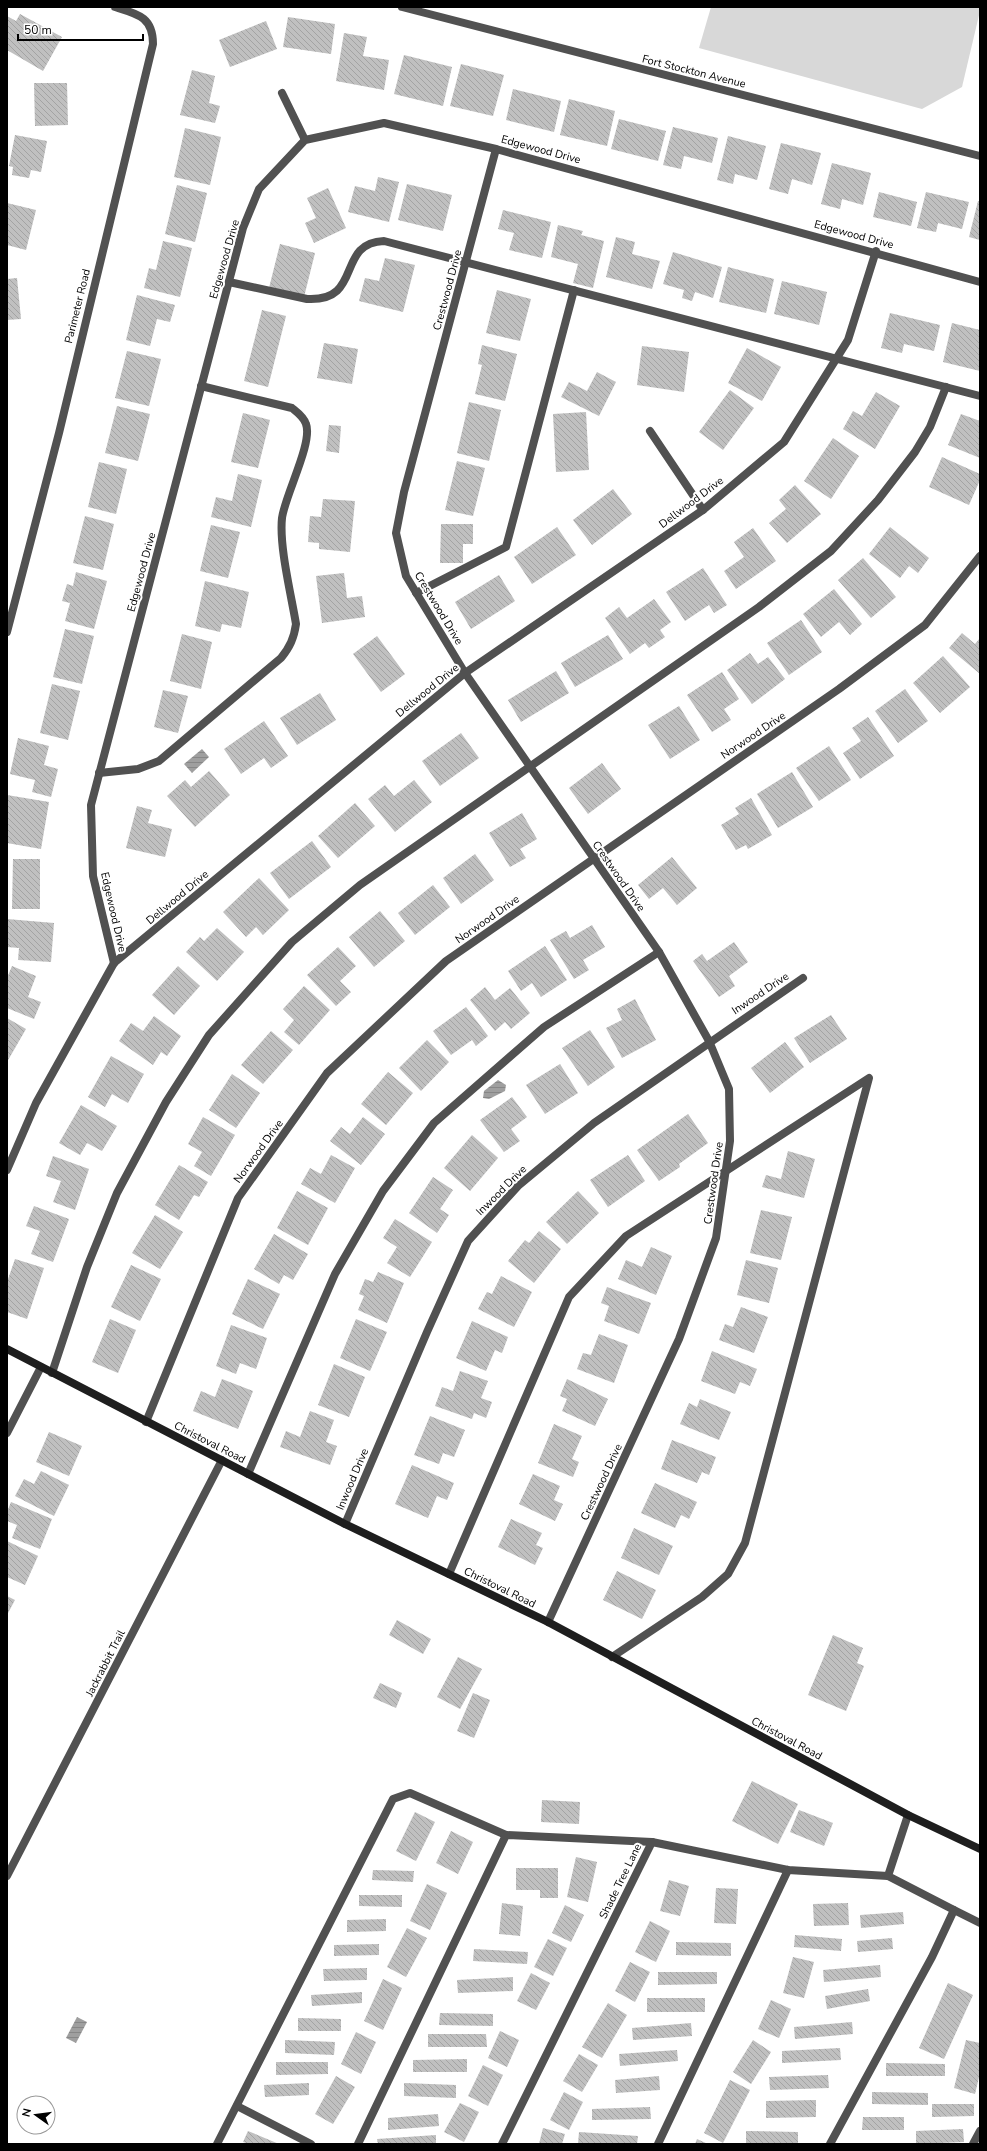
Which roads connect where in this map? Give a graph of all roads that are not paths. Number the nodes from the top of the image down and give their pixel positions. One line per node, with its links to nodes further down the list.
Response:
1 (115, 7): 21 (street, Parimeter Road)
2 (402, 7): 3 (street, Fort Stockton Avenue)
3 (423, 10): 7 (street, Fort Stockton Avenue)
4 (282, 93): 5 (street)
5 (305, 140): 6 (street, Edgewood Drive); 10 (street, Edgewood Drive)
6 (496, 148): 8 (street, Edgewood Drive); 9 (street, Crestwood Drive)
7 (980, 156)
8 (876, 251): 11 (street, Edgewood Drive); 13 (street, Dellwood Drive)
9 (466, 262): 10 (street); 12 (street); 20 (street, Crestwood Drive)
10 (229, 282): 14 (street, Edgewood Drive)
11 (980, 282)
12 (574, 290): 13 (street); 20 (street)
13 (836, 359): 15 (street); 18 (street, Dellwood Drive)
14 (201, 386): 24 (street, Edgewood Drive); 24 (street)
15 (946, 387): 16 (street); 23 (street)
16 (980, 396)
17 (650, 431): 18 (street)
18 (703, 510): 22 (street, Dellwood Drive)
19 (980, 556): 25 (street, Norwood Drive)
20 (416, 593): 22 (street, Crestwood Drive)
21 (7, 632)
22 (465, 673): 23 (street, Crestwood Drive); 27 (street, Dellwood Drive)
23 (530, 767): 25 (street, Crestwood Drive); 34 (street)
24 (99, 773): 27 (street, Edgewood Drive)
25 (592, 858): 26 (street, Crestwood Drive); 35 (street, Norwood Drive)
26 (659, 952): 29 (street, Crestwood Drive); 38 (street)
27 (114, 962): 30 (street, Dellwood Drive)
28 (803, 978): 29 (street, Inwood Drive)
29 (709, 1041): 31 (street, Crestwood Drive); 39 (street, Inwood Drive)
30 (7, 1170)
31 (726, 1172): 40 (street); 41 (street, Crestwood Drive); 42 (street)
32 (7, 1349): 33 (street, Christoval Road)
33 (41, 1367): 34 (street, Christoval Road); 36 (street)
34 (52, 1373): 35 (street, Christoval Road)
35 (146, 1422): 37 (street, Christoval Road)
36 (7, 1433)
37 (222, 1460): 38 (street, Christoval Road); 48 (street, Jackrabbit Trail)
38 (248, 1474): 39 (street, Christoval Road)
39 (345, 1524): 40 (street, Christoval Road)
40 (449, 1574): 41 (street, Christoval Road)
41 (548, 1622): 42 (street, Christoval Road)
42 (612, 1657): 43 (street, Christoval Road)
43 (908, 1815): 46 (street, Christoval Road); 49 (street)
44 (506, 1835): 45 (street); 52 (street); 56 (street)
45 (652, 1842): 47 (street, Shade Tree Lane); 57 (street, Shade Tree Lane)
46 (980, 1849)
47 (788, 1870): 49 (street, Shade Tree Lane); 58 (street)
48 (7, 1876)
49 (888, 1876): 50 (street, Shade Tree Lane)
50 (954, 1910): 51 (street, Shade Tree Lane); 59 (street)
51 (980, 1923)
52 (237, 2106): 54 (street); 55 (street)
53 (980, 2130): 60 (street)
54 (217, 2144)
55 (311, 2144)
56 (358, 2144)
57 (502, 2144)
58 (658, 2144)
59 (830, 2144)
60 (973, 2144)

